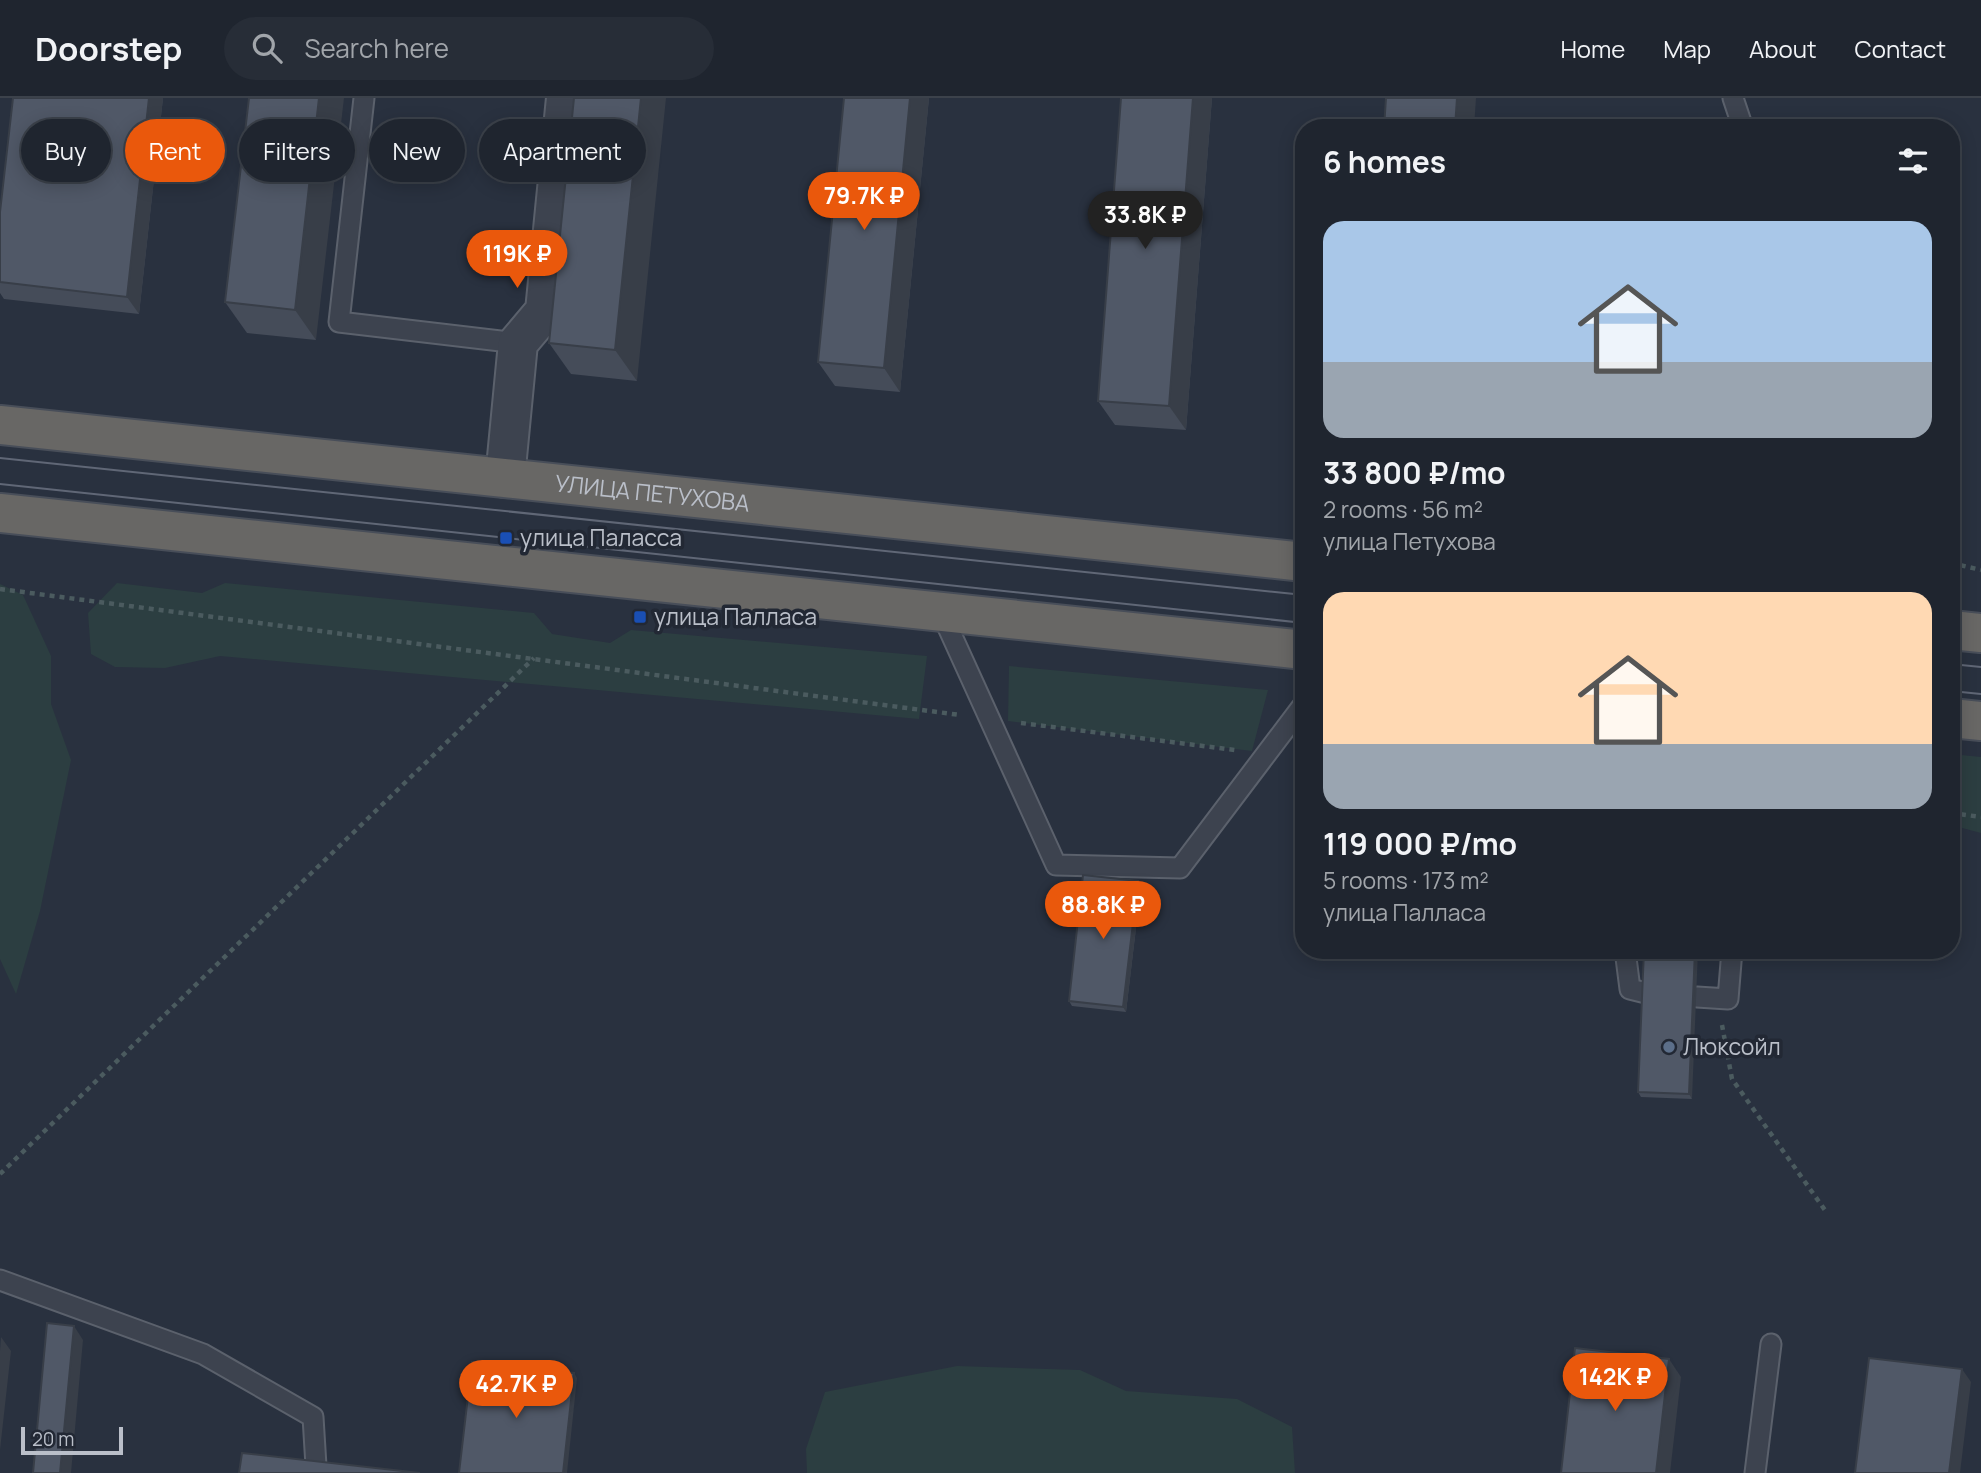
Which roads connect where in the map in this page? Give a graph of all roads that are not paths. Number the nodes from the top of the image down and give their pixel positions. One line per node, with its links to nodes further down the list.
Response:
1 (364, 98): 5 (lane)
2 (566, 98): 5 (street)
3 (1732, 98): 4 (lane)
4 (1740, 119)
5 (518, 343): 7 (street)
6 (0, 425): 7 (highway, УЛИЦА ПЕТУХОВА)
7 (505, 478): 9 (highway, УЛИЦА ПЕТУХОВА)
8 (0, 513): 10 (highway)
9 (1295, 561)
10 (941, 612): 13 (highway); 14 (lane)
11 (1960, 631): 12 (highway)
12 (1981, 633)
13 (1295, 649)
14 (1295, 716)
15 (1960, 719): 16 (highway)
16 (1981, 721)
17 (1626, 959): 19 (lane)
18 (1731, 959): 20 (lane)
19 (1646, 993)
20 (1696, 997)
21 (0, 1280): 23 (lane)
22 (1771, 1344): 24 (lane)
23 (316, 1466)
24 (1755, 1473)

